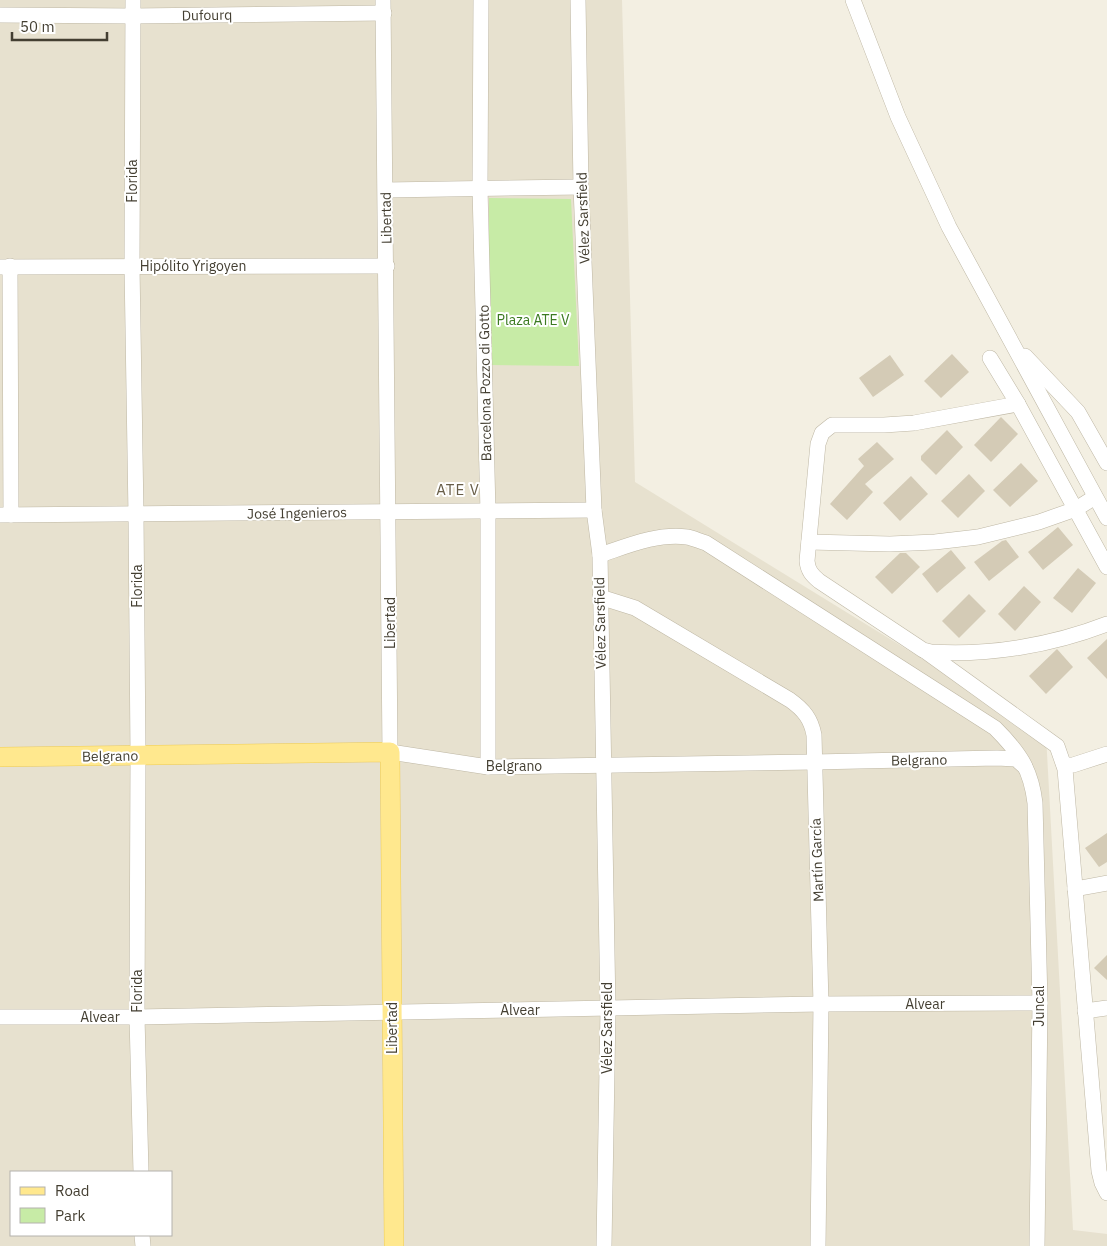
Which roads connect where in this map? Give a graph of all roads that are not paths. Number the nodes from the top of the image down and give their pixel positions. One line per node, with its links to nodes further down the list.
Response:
1 (133, 0): 7 (street, Florida)
2 (480, 0): 9 (street, Barcelona Pozzo di Gotto)
3 (578, 0): 8 (street, Vélez Sarsfield)
4 (853, 0): 14 (street)
5 (383, 6): 7 (street, Dufourq); 10 (street, Libertad)
6 (0, 15): 7 (street, Dufourq)
7 (133, 16): 12 (street, Florida)
8 (581, 187): 9 (street); 20 (street, Vélez Sarsfield)
9 (480, 188): 10 (street); 22 (street, Barcelona Pozzo di Gotto)
10 (386, 190): 13 (street, Libertad)
11 (5, 266): 12 (street, Hipólito Yrigoyen); 23 (street)
12 (132, 266): 13 (street, Hipólito Yrigoyen); 24 (street, Florida)
13 (387, 266): 21 (street, Libertad)
14 (1011, 341): 17 (street); 18 (street)
15 (990, 358): 16 (street)
16 (1018, 404): 19 (street); 26 (street)
17 (1107, 463)
18 (1095, 497): 19 (street); 25 (street)
19 (1076, 509): 26 (street); 28 (street)
20 (594, 510): 22 (street, José Ingenieros); 27 (street, Vélez Sarsfield)
21 (389, 512): 22 (street, José Ingenieros); 24 (street, José Ingenieros); 32 (street, Libertad)
22 (488, 512): 39 (street, Barcelona Pozzo di Gotto)
23 (5, 515): 24 (street, José Ingenieros)
24 (136, 515): 34 (street, Florida)
25 (1107, 518)
26 (809, 542): 31 (street)
27 (600, 555): 29 (street, Vélez Sarsfield); 40 (street, Juncal)
28 (1107, 567)
29 (600, 597): 36 (street, Martín García); 37 (street, Vélez Sarsfield)
30 (1107, 624): 31 (street)
31 (923, 650): 38 (street)
32 (390, 752): 34 (main road, Belgrano); 39 (street, Belgrano); 47 (main road, Libertad)
33 (1107, 754): 38 (street)
34 (138, 756): 35 (main road, Belgrano); 50 (street, Florida)
35 (0, 757)
36 (814, 762): 37 (street, Belgrano); 40 (street, Belgrano); 44 (street, Martín García)
37 (602, 765): 39 (street, Belgrano); 46 (street, Vélez Sarsfield)
38 (1064, 765): 42 (street)
39 (488, 767)
40 (1025, 767): 43 (street, Juncal)
41 (1107, 883): 42 (street)
42 (1075, 889): 48 (street)
43 (1040, 1003): 44 (street, Alvear); 57 (street, Juncal)
44 (821, 1004): 46 (street, Alvear); 56 (street, Martín García)
45 (1107, 1008): 48 (street)
46 (608, 1010): 47 (street, Alvear); 55 (street, Vélez Sarsfield)
47 (392, 1011): 50 (street, Alvear); 54 (main road, Libertad)
48 (1085, 1011): 51 (street)
49 (0, 1017): 50 (street, Alvear)
50 (137, 1017): 52 (street, Florida)
51 (1101, 1125): 53 (street)
52 (141, 1171)
53 (1107, 1193)
54 (394, 1246)
55 (604, 1246)
56 (818, 1246)
57 (1036, 1246)

